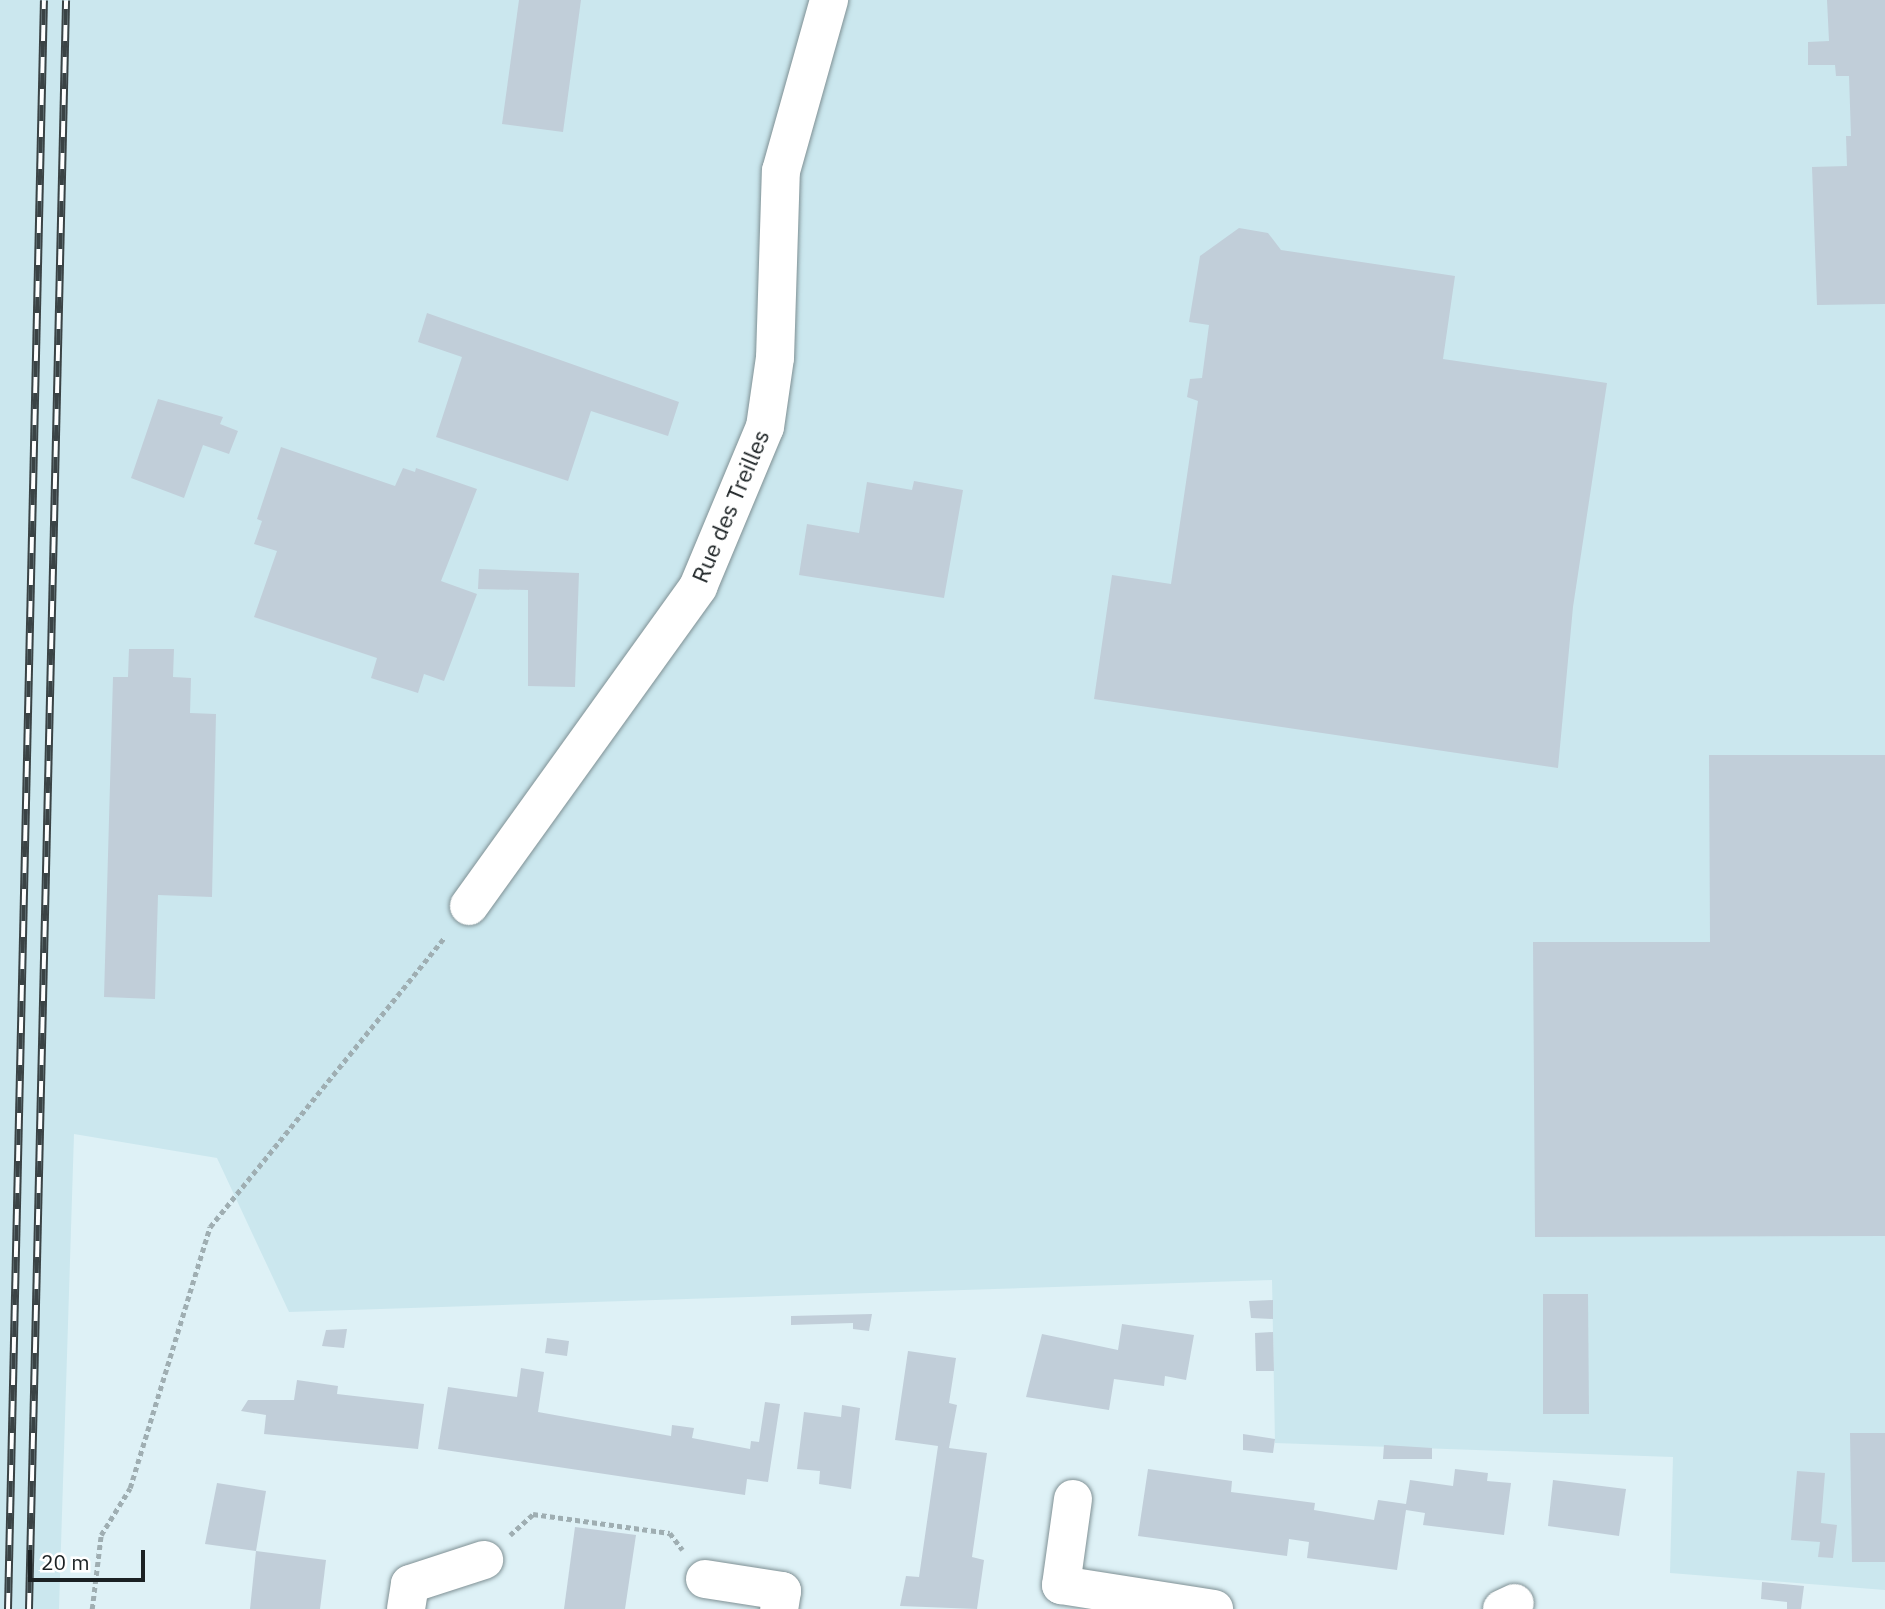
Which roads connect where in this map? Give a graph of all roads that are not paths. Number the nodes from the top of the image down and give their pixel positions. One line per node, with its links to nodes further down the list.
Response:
1 (829, 0): 2 (street, Rue des Treilles)
2 (469, 906)
3 (1073, 1499): 8 (street)
4 (484, 1560): 6 (street)
5 (705, 1579): 7 (street)
6 (406, 1609)
7 (779, 1609)
8 (1211, 1609)

